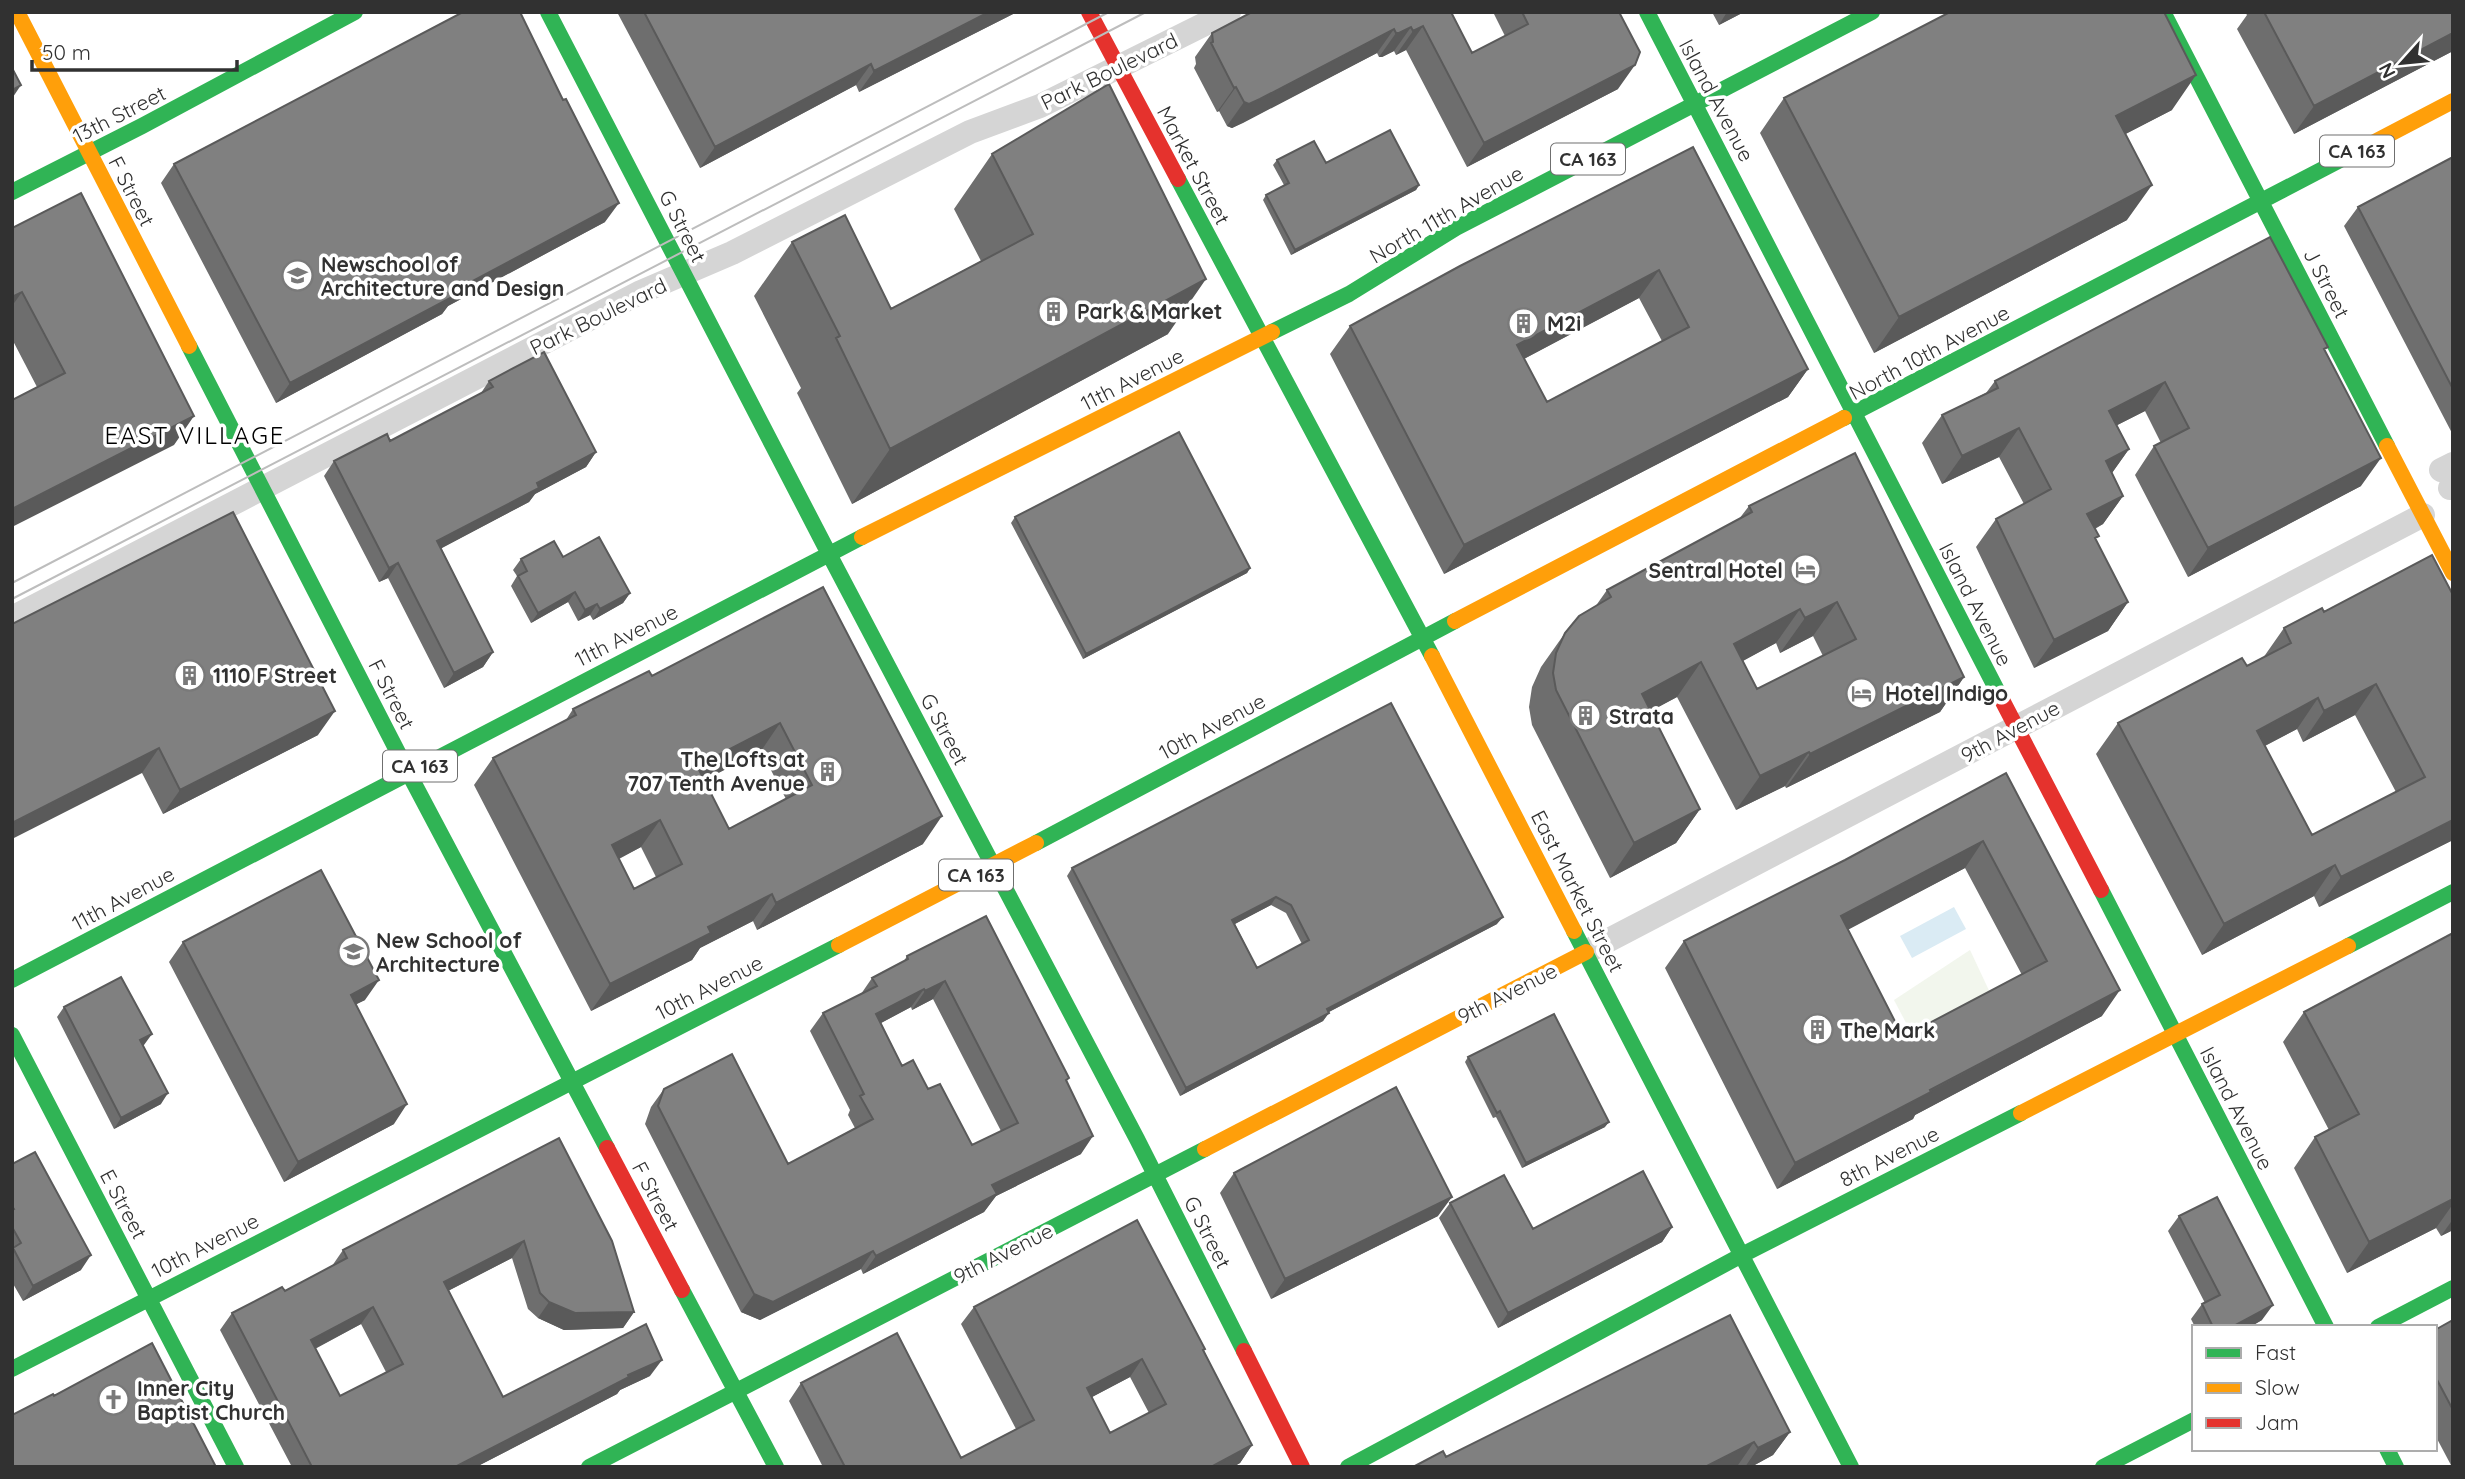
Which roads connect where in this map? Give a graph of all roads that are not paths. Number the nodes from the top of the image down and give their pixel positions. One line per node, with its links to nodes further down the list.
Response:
1 (17, 12): 12 (main road, F Street)
2 (355, 12): 12 (main road, 13th Street)
3 (548, 12): 15 (main road, G Street)
4 (1089, 12): 9 (main road, Market Street)
5 (1229, 12): 9 (street, Park Boulevard)
6 (1647, 12): 11 (main road, Island Avenue)
7 (1872, 12): 11 (main road, North 11th Avenue / CA 163)
8 (2163, 12): 14 (main road, J Street)
9 (1118, 67): 15 (street, Park Boulevard); 16 (main road, Market Street)
10 (2453, 102): 14 (main road, North 10th Avenue / CA 163)
11 (1696, 103): 16 (main road, North 11th Avenue / CA 163); 17 (main road, Island Avenue)
12 (89, 153): 13 (main road, 13th Street); 18 (main road, F Street)
13 (12, 192)
14 (2262, 202): 17 (main road, North 10th Avenue / CA 163); 19 (main road, J Street)
15 (684, 274): 18 (street, Park Boulevard); 20 (main road, G Street)
16 (1264, 337): 20 (main road, 11th Avenue / CA 163); 23 (main road, East Market Street)
17 (1856, 414): 23 (main road, North 10th Avenue / CA 163); 24 (main road, Island Avenue)
18 (261, 488): 22 (street, Park Boulevard); 25 (main road, F Street)
19 (2423, 515): 21 (main road, J Street); 24 (street, 9th Avenue)
20 (829, 554): 25 (main road, 11th Avenue / CA 163); 26 (main road, G Street)
21 (2453, 573)
22 (12, 618)
23 (1423, 638): 26 (main road, 10th Avenue / CA 163); 28 (main road, East Market Street)
24 (2017, 728): 28 (street, 9th Avenue); 30 (main road, Island Avenue)
25 (408, 772): 29 (main road, 11th Avenue / CA 163); 32 (main road, F Street)
26 (993, 866): 32 (main road, 10th Avenue / CA 163); 33 (main road, G Street)
27 (2453, 892): 30 (main road, 8th Avenue)
28 (1586, 952): 33 (main road, 9th Avenue); 34 (main road, East Market Street)
29 (12, 980)
30 (2175, 1034): 34 (main road, 8th Avenue); 37 (main road, Island Avenue)
31 (12, 1035): 36 (main road, E Street)
32 (571, 1081): 36 (main road, 10th Avenue / CA 163); 40 (main road, F Street)
33 (1155, 1174): 40 (main road, 9th Avenue); 46 (main road, G Street)
34 (1742, 1255): 47 (main road, 8th Avenue); 48 (main road, East Market Street)
35 (2453, 1288): 38 (main road)
36 (149, 1297): 39 (main road, 10th Avenue); 43 (main road, E Street)
37 (2325, 1325)
38 (2382, 1325)
39 (12, 1369)
40 (736, 1391): 44 (main road, 9th Avenue); 45 (main road, F Street)
41 (2192, 1421): 49 (main road)
42 (2388, 1451): 50 (main road)
43 (236, 1467)
44 (589, 1467)
45 (776, 1467)
46 (1302, 1467)
47 (1348, 1467)
48 (1851, 1467)
49 (2102, 1467)
50 (2396, 1467)

